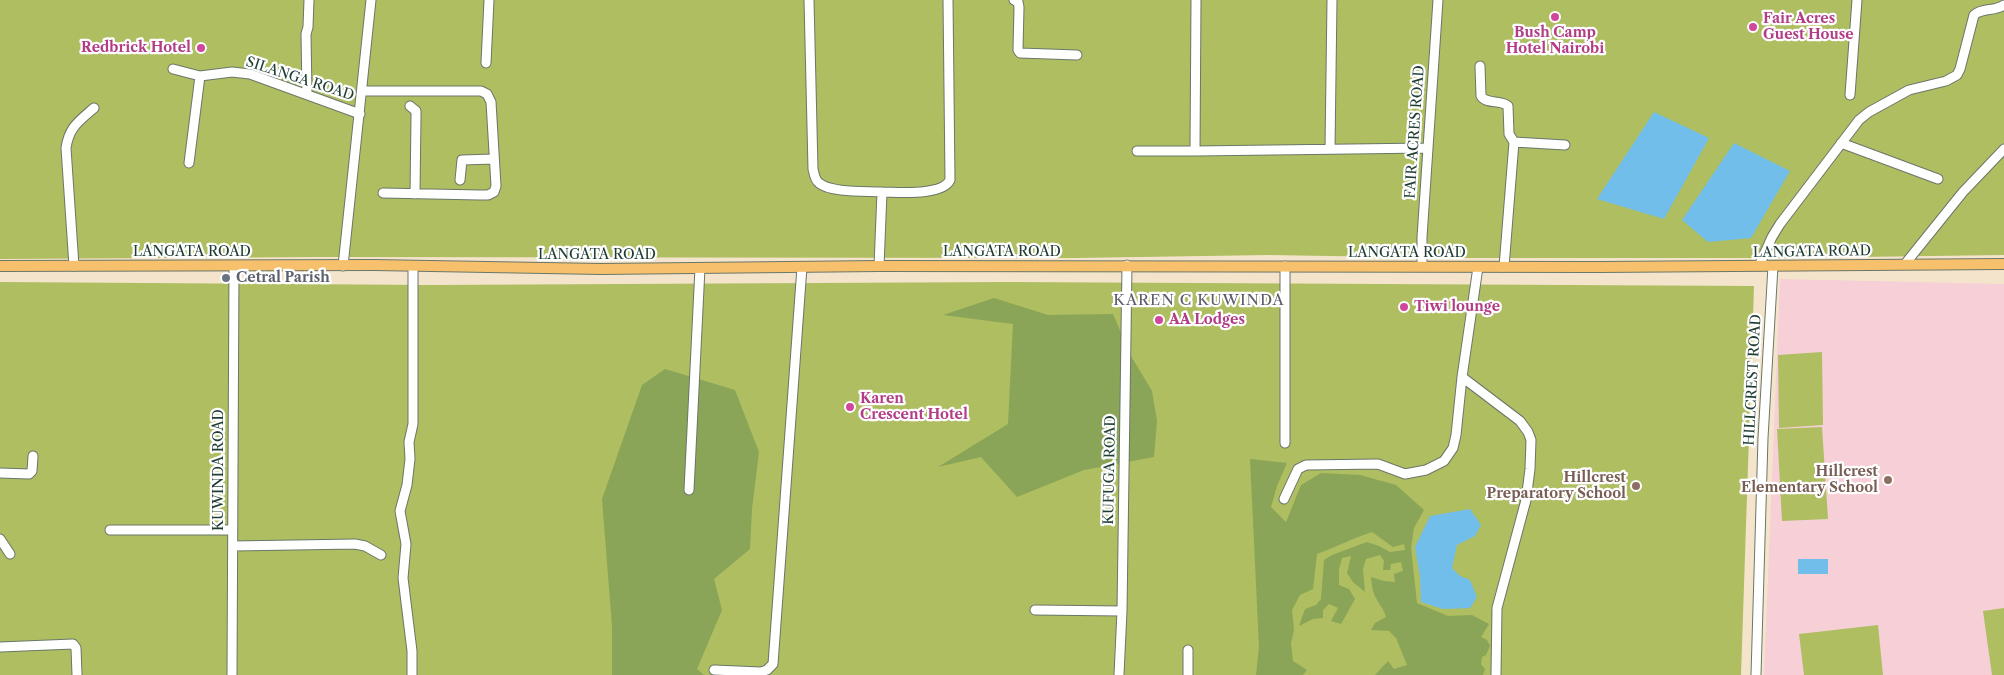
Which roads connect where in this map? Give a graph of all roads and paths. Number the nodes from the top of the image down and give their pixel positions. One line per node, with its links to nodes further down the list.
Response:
1 (309, 0): 18 (street)
2 (371, 0): 17 (street, SILANGA ROAD)
3 (489, 0): 13 (street)
4 (809, 0): 35 (street)
5 (948, 0): 35 (street)
6 (1014, 0): 12 (street)
7 (1196, 0): 29 (street)
8 (1332, 0): 27 (street)
9 (1438, 0): 26 (street, FAIR ACRES ROAD)
10 (1856, 0): 19 (street)
11 (2004, 5): 24 (street)
12 (1077, 55)
13 (486, 63)
14 (1480, 66): 23 (street)
15 (173, 69): 16 (street, SILANGA ROAD)
16 (200, 76): 18 (street, SILANGA ROAD); 32 (street)
17 (362, 92): 22 (street, SILANGA ROAD); 31 (street)
18 (307, 94): 22 (street, SILANGA ROAD)
19 (1850, 95)
20 (410, 106): 37 (street)
21 (94, 108): 41 (street)
22 (360, 114): 43 (street, SILANGA ROAD)
23 (1514, 142): 25 (street); 53 (street)
24 (1840, 144): 33 (street); 50 (street)
25 (1565, 145)
26 (1428, 148): 27 (street); 49 (street, FAIR ACRES ROAD)
27 (1330, 149): 29 (street)
28 (2004, 149): 38 (street)
29 (1195, 150): 30 (street)
30 (1138, 151)
31 (494, 159): 34 (street); 37 (street)
32 (189, 163)
33 (1938, 179)
34 (460, 180)
35 (882, 192): 46 (street)
36 (383, 194): 37 (street)
37 (415, 194)
38 (1905, 264): 39 (main road, LANGATA ROAD); 51 (main road, LANGATA ROAD)
39 (2004, 264)
40 (0, 266): 41 (main road, LANGATA ROAD)
41 (74, 266): 42 (main road, LANGATA ROAD)
42 (234, 266): 43 (main road, LANGATA ROAD); 62 (street, KUWINDA ROAD)
43 (344, 266): 44 (main road, LANGATA ROAD)
44 (413, 266): 54 (main road, LANGATA ROAD); 74 (street)
45 (802, 266): 46 (main road, LANGATA ROAD); 54 (main road, LANGATA ROAD); 71 (street)
46 (879, 266): 47 (main road, LANGATA ROAD)
47 (1127, 266): 48 (main road, LANGATA ROAD); 68 (street, KUFUGA ROAD)
48 (1285, 266): 49 (main road, LANGATA ROAD); 56 (street)
49 (1422, 266): 52 (main road, LANGATA ROAD)
50 (1759, 266): 51 (main road, LANGATA ROAD); 53 (main road, LANGATA ROAD)
51 (1773, 266): 78 (street, HILLCREST ROAD)
52 (1478, 267): 53 (main road, LANGATA ROAD); 55 (street)
53 (1504, 267)
54 (700, 268): 59 (street)
55 (1462, 377): 60 (street); 77 (street)
56 (1286, 443)
57 (33, 456): 58 (street)
58 (0, 473)
59 (689, 490)
60 (1284, 499)
61 (110, 530): 62 (street)
62 (232, 530): 64 (street, KUWINDA ROAD)
63 (0, 539): 65 (street)
64 (233, 546): 66 (street); 73 (street, KUWINDA ROAD)
65 (10, 554)
66 (381, 555)
67 (1035, 610): 68 (street)
68 (1122, 611): 75 (street, KUFUGA ROAD)
69 (0, 647): 72 (street)
70 (1188, 650): 76 (street)
71 (714, 670)
72 (77, 675)
73 (232, 675)
74 (412, 675)
75 (1120, 675)
76 (1188, 675)
77 (1496, 675)
78 (1756, 675)

